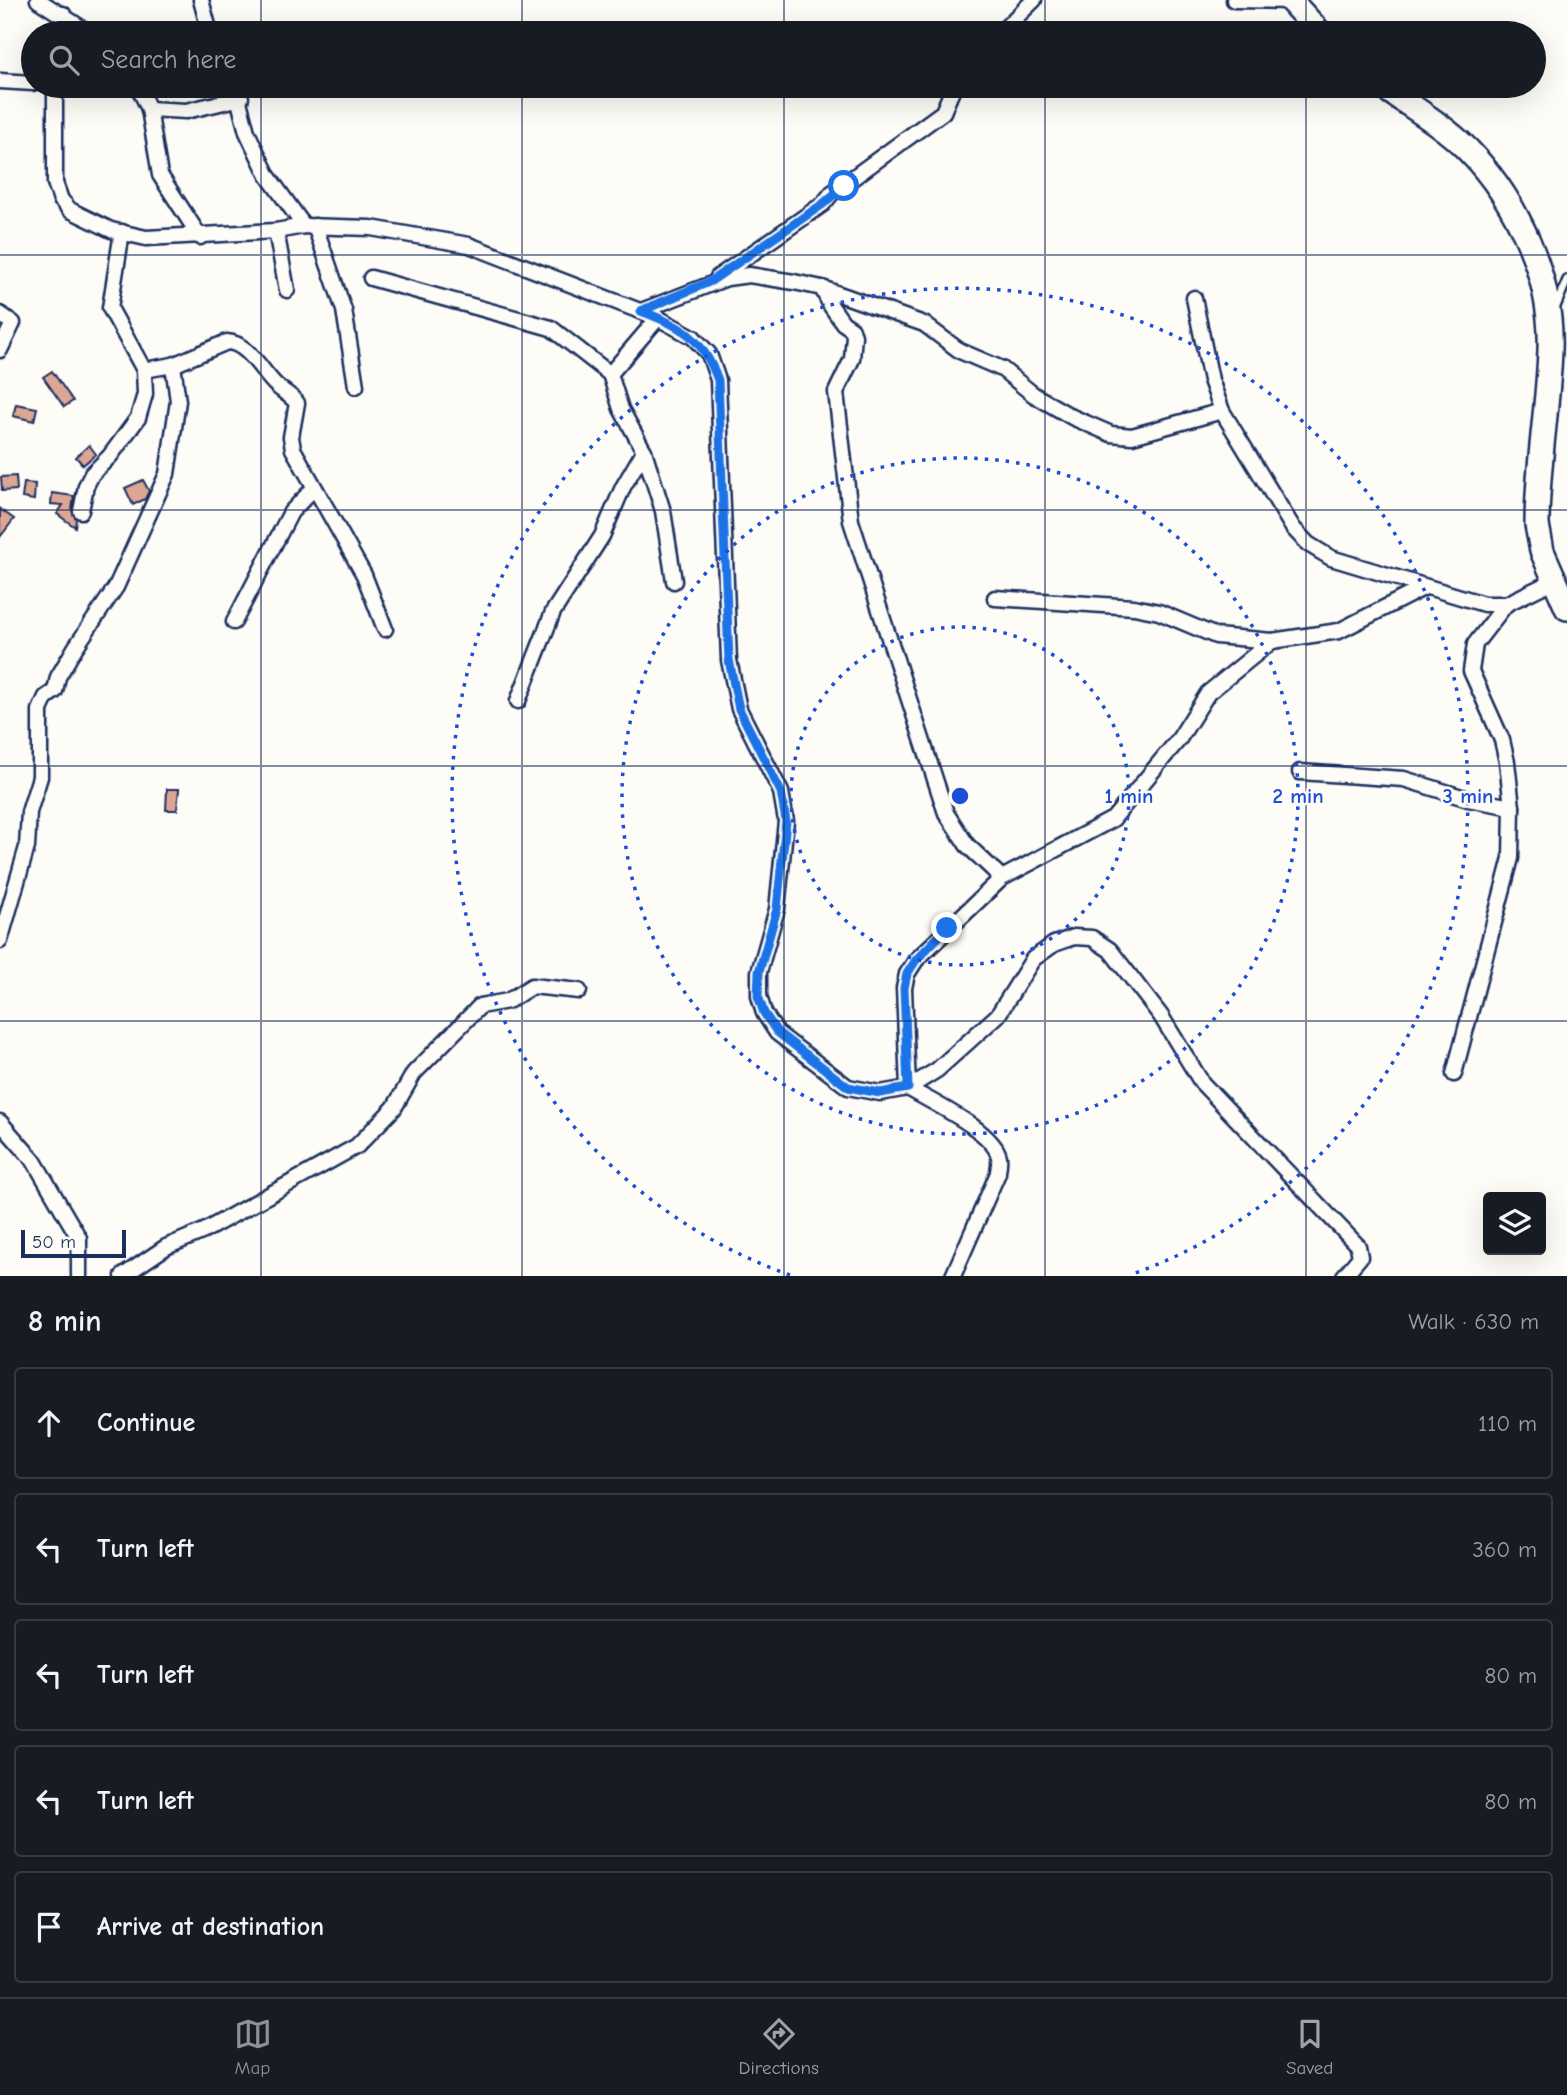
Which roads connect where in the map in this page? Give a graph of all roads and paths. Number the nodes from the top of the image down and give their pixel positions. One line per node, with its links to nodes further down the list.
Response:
1 (38, 0): 6 (street)
2 (201, 0): 9 (street)
3 (1034, 0): 10 (street)
4 (1234, 0): 5 (street)
5 (1290, 0): 11 (main road)
6 (63, 15): 7 (street); 8 (street)
7 (62, 21)
8 (72, 21)
9 (207, 21)
10 (1012, 21)
11 (1309, 21)
12 (0, 81): 13 (street)
13 (21, 82)
14 (55, 98): 22 (street)
15 (144, 98): 20 (street)
16 (222, 98): 20 (street)
17 (239, 98): 21 (street)
18 (949, 98): 27 (street)
19 (1399, 98): 34 (main road)
20 (149, 109): 24 (street)
21 (309, 226): 23 (street); 31 (street); 39 (street)
22 (122, 232): 24 (street); 37 (street)
23 (276, 232): 24 (street); 29 (street)
24 (200, 237)
25 (371, 278): 38 (street)
26 (1567, 280): 34 (lane)
27 (711, 281): 28 (street); 31 (street)
28 (822, 288): 40 (street); 56 (street)
29 (287, 290)
30 (1194, 298): 40 (street)
31 (641, 311): 33 (street)
32 (0, 314): 35 (street)
33 (658, 318): 38 (street); 60 (street)
34 (1549, 323): 45 (main road)
35 (0, 350)
36 (173, 365): 37 (street); 42 (street); 57 (street)
37 (144, 370): 43 (street)
38 (610, 374): 41 (street)
39 (356, 386)
40 (1222, 411): 46 (street)
41 (644, 452): 44 (street); 53 (street)
42 (314, 488): 50 (street); 51 (street)
43 (81, 511)
44 (674, 580)
45 (1553, 581): 48 (street); 49 (main road)
46 (1425, 587): 48 (street); 52 (street)
47 (996, 598): 52 (street)
48 (1506, 604): 55 (street)
49 (1567, 608)
50 (234, 622)
51 (385, 629)
52 (1272, 641): 56 (street)
53 (518, 701)
54 (1300, 772): 55 (street)
55 (1512, 807): 59 (street)
56 (1002, 878): 60 (street)
57 (0, 941)
58 (579, 991): 63 (street)
59 (1454, 1074)
60 (908, 1088): 64 (street); 65 (street)
61 (0, 1122): 62 (street)
62 (79, 1276)
63 (123, 1276)
64 (953, 1276)
65 (1344, 1276)

